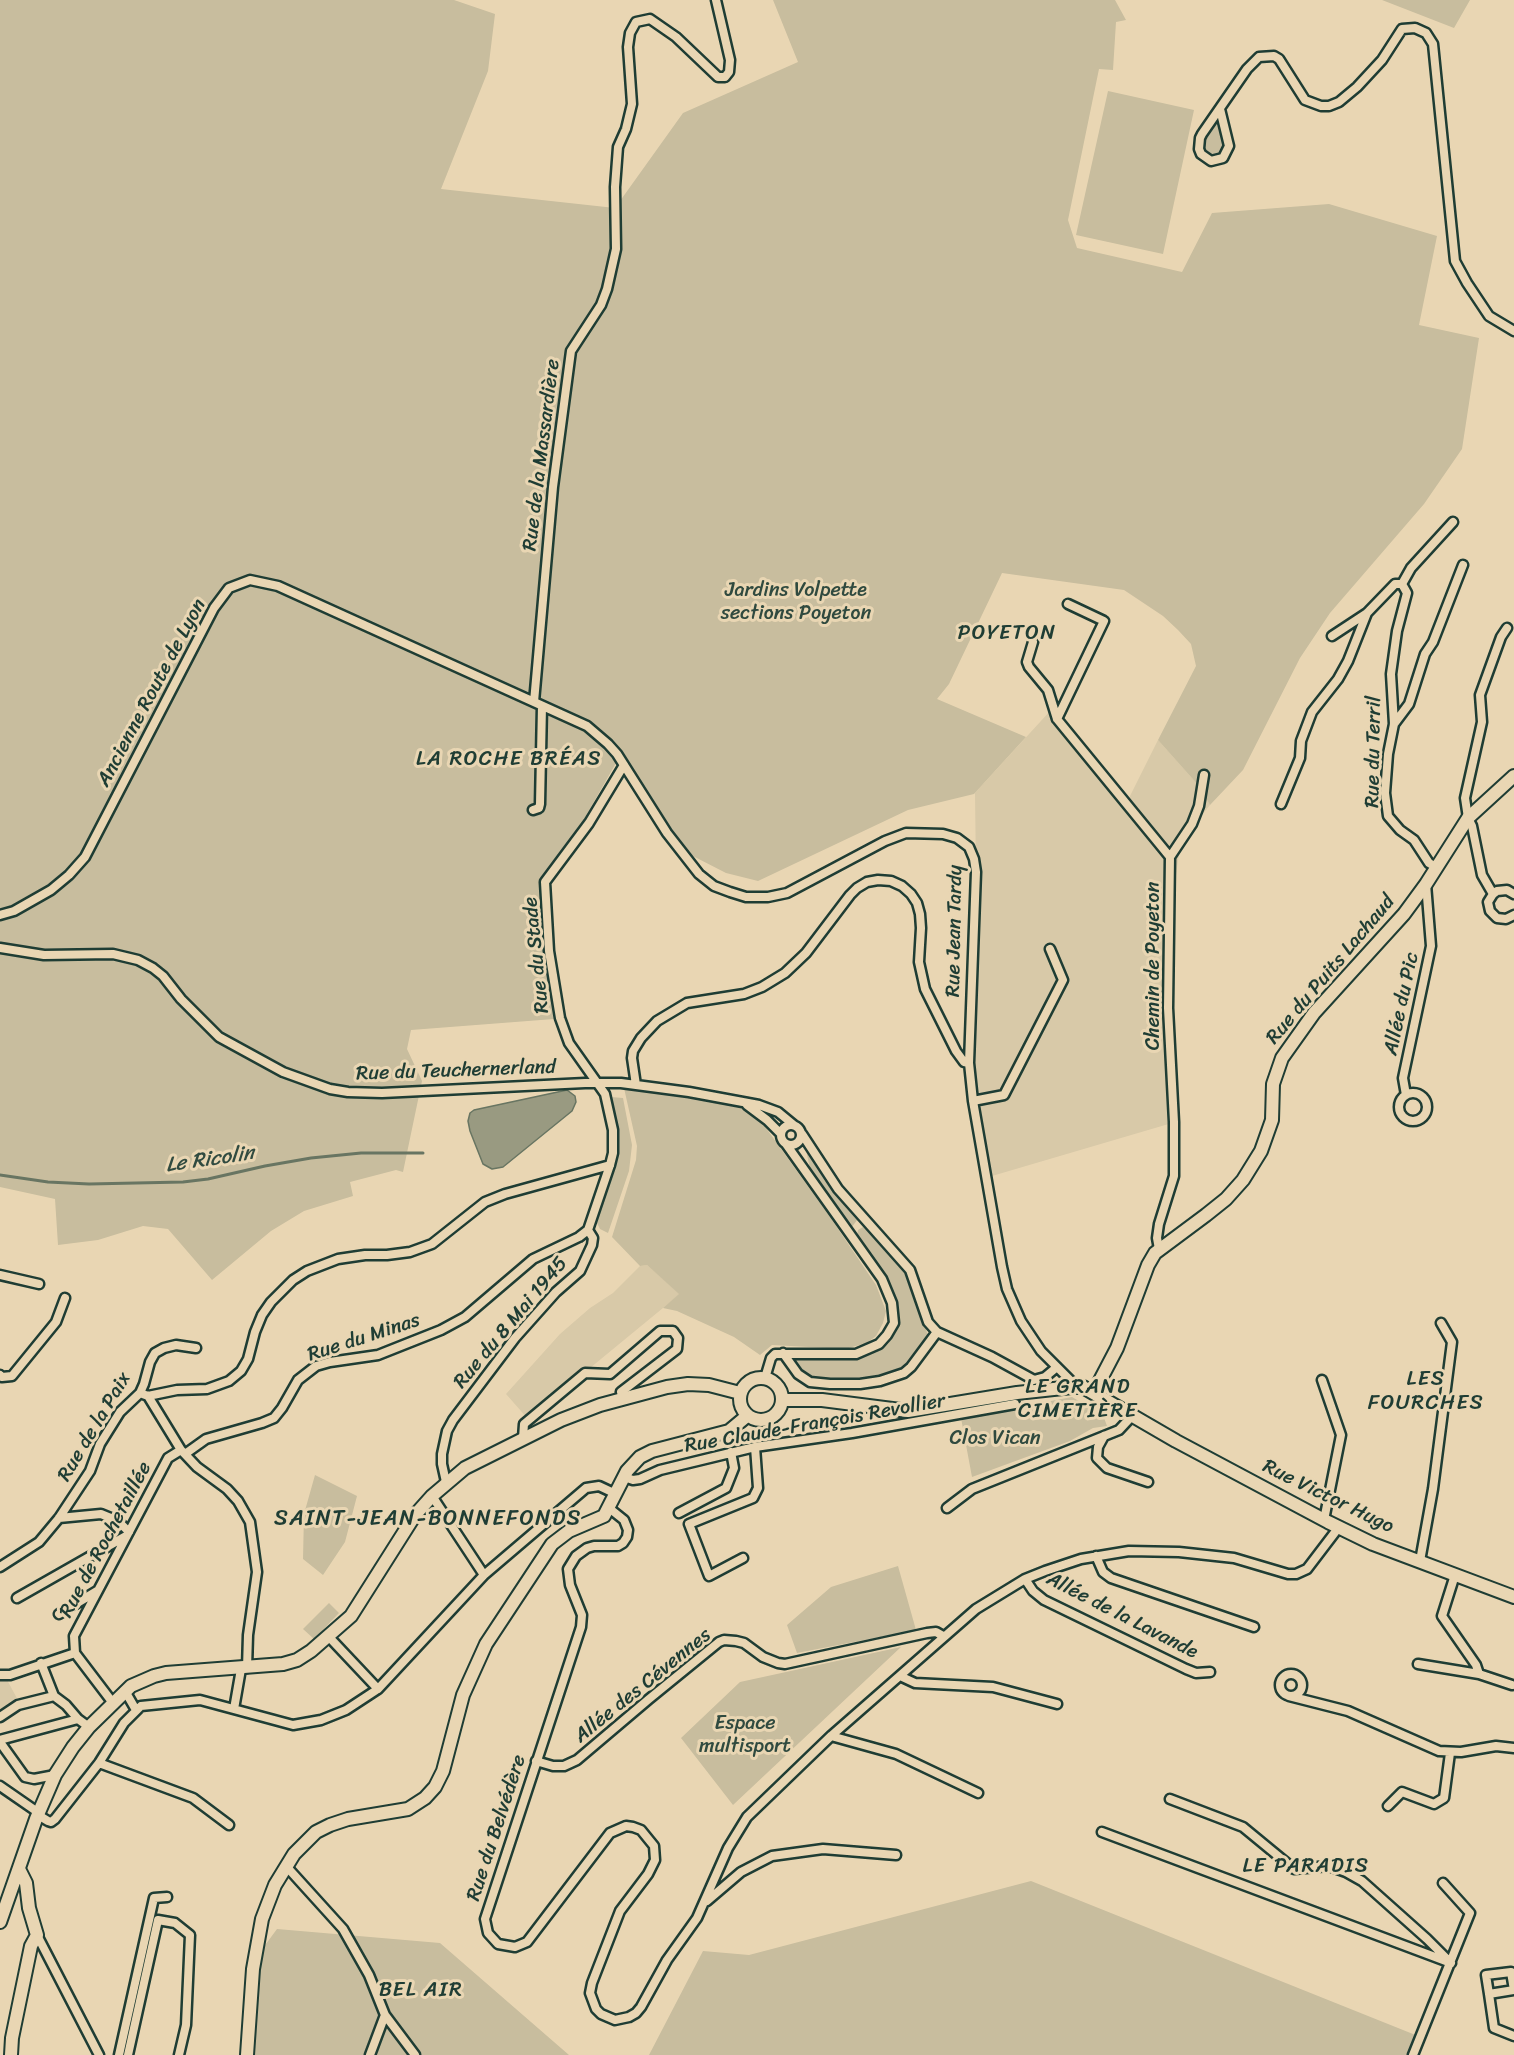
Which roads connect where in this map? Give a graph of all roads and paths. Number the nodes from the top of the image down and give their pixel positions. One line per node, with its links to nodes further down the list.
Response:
1 (716, 0): 12 (street, Rue de la Massardière)
2 (1220, 109): 2 (street); 3 (street)
3 (1514, 331)
4 (1453, 522): 6 (street)
5 (1463, 565): 14 (street)
6 (1402, 584): 8 (street); 14 (street, Rue du Terril)
7 (1068, 604): 13 (street)
8 (1367, 613): 10 (street); 18 (street)
9 (1507, 628): 20 (street)
10 (1332, 636)
11 (1033, 642): 13 (street, Chemin de Poyeton)
12 (538, 704): 15 (street, Rue Jean Tardy); 19 (street); 26 (street, Ancienne Route de Lyon)
13 (1057, 719): 21 (street, Chemin de Poyeton)
14 (1394, 724): 22 (street, Rue du Terril)
15 (624, 765): 30 (street, Rue Jean Tardy); 31 (street, Rue du Stade)
16 (1204, 775): 21 (street)
17 (1514, 776): 20 (main road, Rue du Puits Lachaud)
18 (1281, 804)
19 (533, 810)
20 (1468, 818): 22 (main road, Rue du Puits Lachaud); 24 (street)
21 (1170, 857): 43 (street, Chemin de Poyeton)
22 (1436, 867): 23 (main road, Rue du Puits Lachaud)
23 (1426, 884): 33 (street, Allée du Pic); 43 (main road, Rue du Puits Lachaud)
24 (1493, 894): 25 (street); 27 (street)
25 (1514, 894)
26 (0, 915)
27 (1514, 915)
28 (0, 948): 31 (street, Rue du Teuchernerland)
29 (1050, 949): 35 (street)
30 (969, 1063): 32 (street); 35 (street, Rue Jean Tardy)
31 (598, 1082): 32 (street, Rue du Teuchernerland); 40 (street, Rue du 8 Mai 1945)
32 (636, 1084): 34 (street, Rue du Teuchernerland)
33 (1406, 1095)
34 (742, 1101): 36 (street, Rue du Teuchernerland); 37 (street, Rue du Teuchernerland)
35 (974, 1101): 51 (street, Rue Jean Tardy)
36 (795, 1126): 37 (street); 38 (street)
37 (781, 1134): 39 (street)
38 (801, 1137): 39 (street); 41 (street); 48 (street)
39 (786, 1144): 41 (street)
40 (610, 1165): 42 (street, Rue du 8 Mai 1945); 58 (street)
41 (802, 1166): 50 (street)
42 (588, 1230): 67 (street, Rue du Minas); 70 (street, Rue du 8 Mai 1945)
43 (1159, 1249): 56 (main road)
44 (0, 1275): 45 (street)
45 (39, 1284)
46 (65, 1298): 52 (street)
47 (1441, 1323): 83 (street)
48 (937, 1332): 50 (street); 51 (street)
49 (196, 1348): 58 (street, Rue de la Paix)
50 (783, 1353): 53 (street)
51 (1057, 1367): 55 (street, Rue Jean Tardy)
52 (0, 1374)
53 (765, 1378): 57 (main road); 60 (main road)
54 (1322, 1380): 78 (street)
55 (1072, 1387): 56 (main road, Rue Victor Hugo); 60 (main road, Rue Victor Hugo)
56 (1094, 1392): 63 (main road, Rue Victor Hugo)
57 (740, 1393): 59 (main road); 62 (main road)
58 (144, 1395): 67 (street); 77 (street, Rue de la Paix)
59 (622, 1398): 65 (main road); 65 (street)
60 (782, 1400): 62 (main road)
61 (1015, 1404): 66 (street, Rue Claude-François Revollier)
62 (747, 1416): 69 (main road)
63 (1132, 1416): 64 (street); 78 (main road, Rue Victor Hugo)
64 (1105, 1436): 71 (street); 75 (street)
65 (523, 1438): 70 (main road)
66 (755, 1447): 68 (street, Rue Claude-François Revollier); 82 (street)
67 (183, 1452): 80 (street, Rue de Rochetaillée); 98 (street)
68 (731, 1452): 69 (street, Rue Claude-François Revollier); 76 (street)
69 (624, 1477): 72 (main road)
70 (446, 1482): 73 (main road)
71 (1148, 1482)
72 (616, 1494): 74 (main road); 85 (street)
73 (432, 1496): 85 (street); 94 (main road)
74 (609, 1508): 119 (street, Rue du Belvédère); 130 (main road)
75 (947, 1508)
76 (679, 1513)
77 (59, 1518): 80 (street); 84 (street, Rue de la Paix)
78 (1324, 1520): 79 (main road, Rue Victor Hugo)
79 (1339, 1527): 81 (street); 83 (main road, Rue Victor Hugo)
80 (128, 1534): 88 (street, Rue de Rochetaillée); 90 (street)
81 (1096, 1556): 87 (street); 92 (street)
82 (743, 1558)
83 (1420, 1561): 86 (main road, Rue Victor Hugo)
84 (0, 1567)
85 (484, 1575): 104 (street)
86 (1455, 1575): 89 (main road, Rue Victor Hugo); 100 (street)
87 (1025, 1579): 93 (street); 99 (street, Allée de la Lavande)
88 (98, 1591): 91 (street); 95 (street, Rue de Rochetaillée)
89 (1514, 1597)
90 (17, 1598)
91 (59, 1614)
92 (1254, 1627)
93 (943, 1636): 102 (street); 119 (street, Allée des Cévennes)
94 (329, 1637): 98 (main road); 104 (street)
95 (75, 1653): 96 (street); 108 (street)
96 (41, 1663): 101 (street); 106 (street)
97 (1418, 1665): 100 (street)
98 (244, 1668): 105 (main road); 110 (street)
99 (1210, 1672)
100 (1479, 1674): 103 (street)
101 (0, 1675)
102 (900, 1676): 109 (street); 115 (street)
103 (1512, 1685)
104 (378, 1689): 110 (street)
105 (125, 1691): 108 (main road); 111 (street)
106 (54, 1696): 112 (street); 113 (street)
107 (1290, 1696): 118 (street)
108 (113, 1703): 114 (main road)
109 (1057, 1704)
110 (234, 1709): 111 (street)
111 (136, 1710): 120 (street)
112 (0, 1718)
113 (78, 1719): 114 (street); 116 (street)
114 (89, 1727): 121 (main road)
115 (831, 1736): 123 (street); 134 (street)
116 (0, 1741): 121 (street)
117 (1514, 1748): 118 (street)
118 (1450, 1753): 125 (street)
119 (536, 1761): 134 (street, Rue du Belvédère)
120 (99, 1763): 126 (street); 127 (street)
121 (55, 1775): 126 (main road)
122 (0, 1786): 126 (street)
123 (978, 1793)
124 (1170, 1799): 137 (street)
125 (1388, 1806)
126 (38, 1814): 131 (main road)
127 (229, 1825)
128 (1102, 1832): 137 (street)
129 (896, 1855): 134 (street)
130 (286, 1866): 139 (street); 146 (main road)
131 (19, 1869): 135 (main road); 136 (main road)
132 (1443, 1883): 137 (street)
133 (167, 1897): 143 (street)
134 (705, 1903)
135 (0, 1922)
136 (37, 1935): 141 (main road); 142 (street)
137 (1451, 1963): 149 (street)
138 (1489, 1994): 140 (street)
139 (385, 2015): 147 (street); 148 (street)
140 (1514, 2036)
141 (11, 2055)
142 (99, 2055)
143 (119, 2055)
144 (128, 2055): 145 (street)
145 (179, 2055)
146 (247, 2055)
147 (370, 2055)
148 (415, 2055)
149 (1413, 2055)

